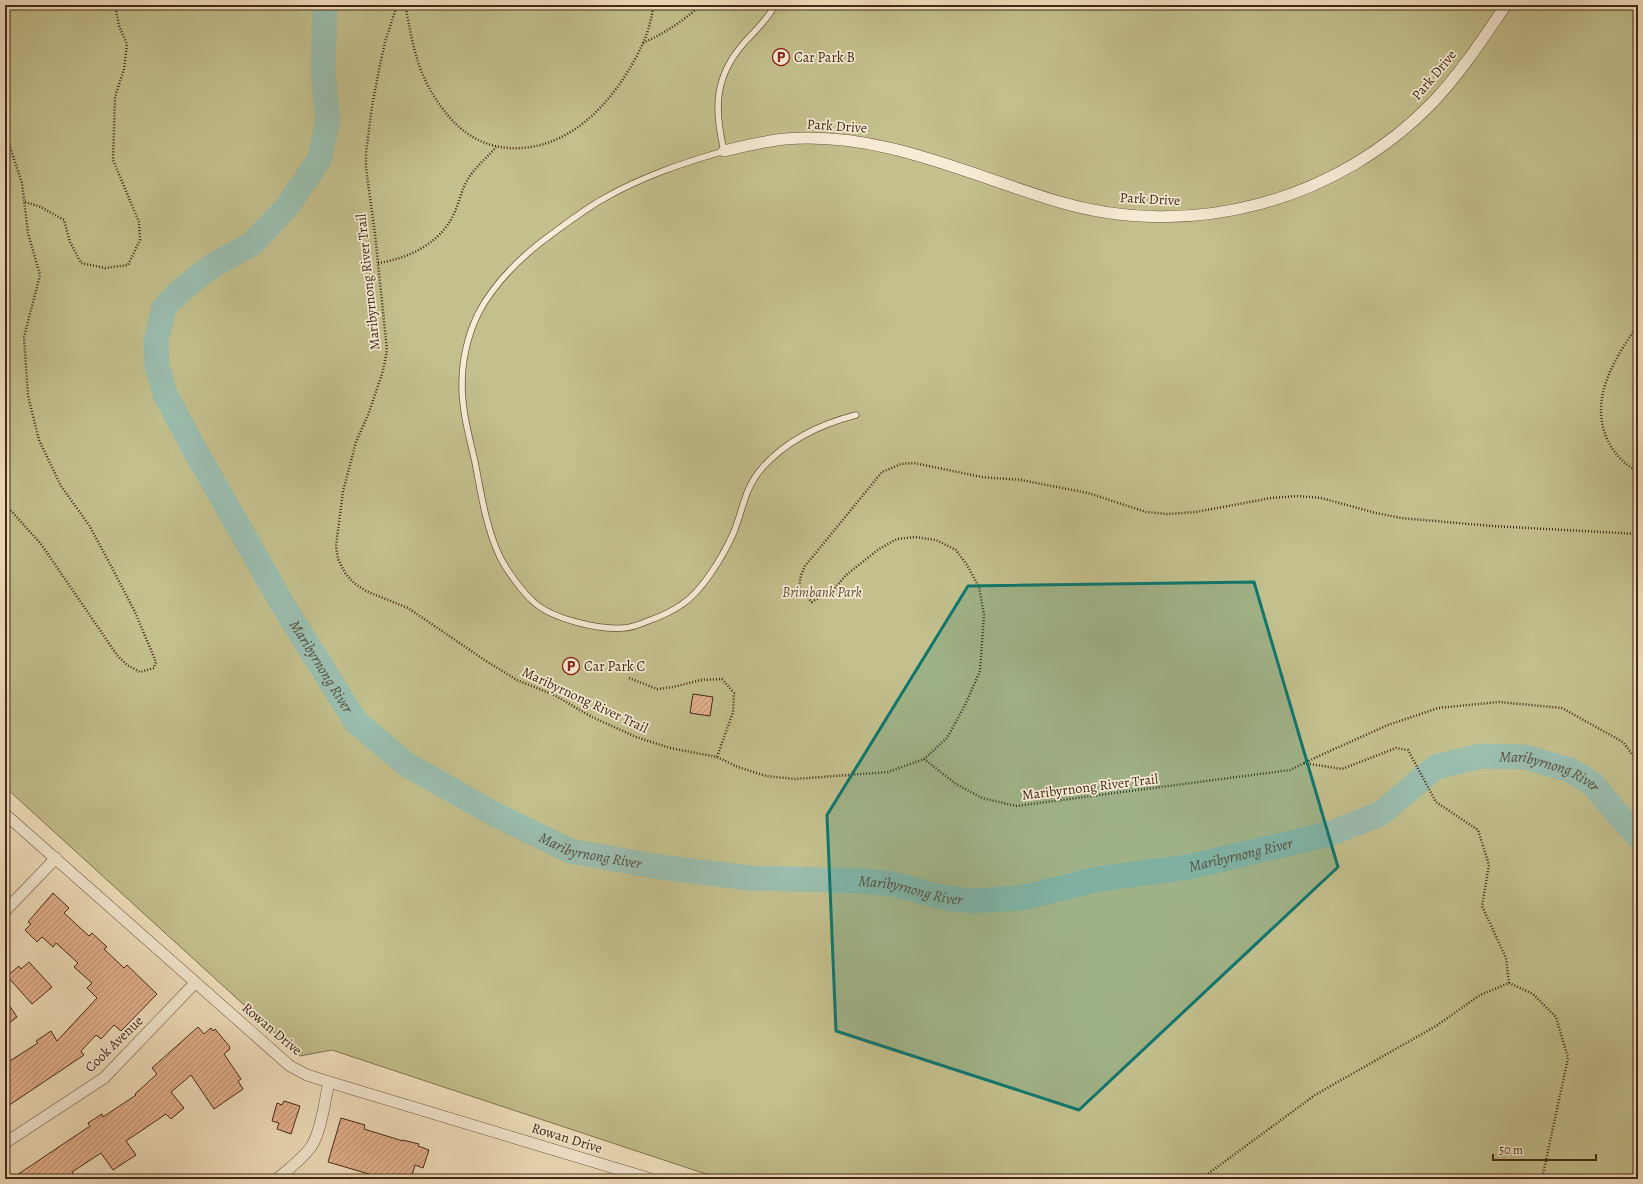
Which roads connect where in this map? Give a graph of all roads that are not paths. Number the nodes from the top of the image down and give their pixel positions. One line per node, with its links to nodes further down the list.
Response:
1 (775, 5): 3 (lane)
2 (1506, 5): 3 (street, Park Drive)
3 (724, 151): 4 (lane)
4 (856, 415)
5 (5, 814): 6 (street, Rowan Drive)
6 (56, 858): 7 (street); 8 (street, Rowan Drive)
7 (5, 911)
8 (195, 983): 9 (street, Rowan Drive); 10 (street, Cook Avenue)
9 (329, 1082): 11 (street); 12 (street, Rowan Drive)
10 (5, 1143)
11 (277, 1179)
12 (651, 1179)

